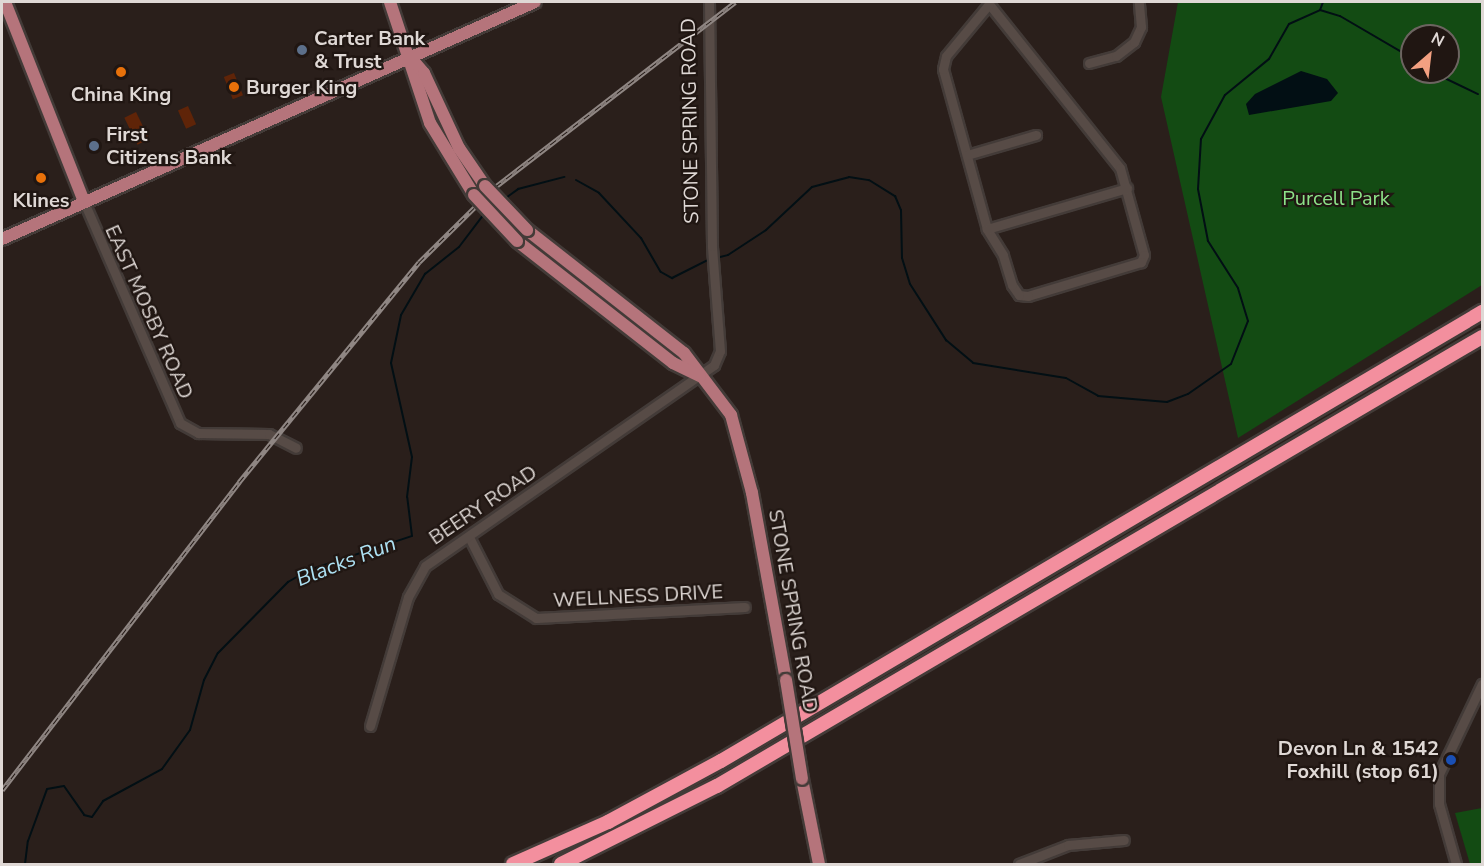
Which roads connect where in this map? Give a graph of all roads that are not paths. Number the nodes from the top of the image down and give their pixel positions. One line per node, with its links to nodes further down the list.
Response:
1 (5, 2): 12 (main road)
2 (390, 2): 7 (main road, STONE SPRING ROAD)
3 (535, 2): 7 (main road)
4 (708, 2): 17 (street, STONE SPRING ROAD)
5 (1139, 2): 8 (street)
6 (989, 3): 10 (street); 11 (street)
7 (411, 58): 12 (main road); 17 (main road, STONE SPRING ROAD, bridge); 17 (main road, STONE SPRING ROAD, bridge)
8 (1089, 63)
9 (1036, 135): 10 (street)
10 (967, 155): 13 (street)
11 (1127, 188): 13 (street); 13 (street)
12 (84, 202): 14 (main road); 18 (street, EAST MOSBY ROAD)
13 (987, 229)
14 (2, 239)
15 (1482, 312): 24 (highway)
16 (1482, 337): 25 (highway)
17 (701, 376): 19 (street, BEERY ROAD); 26 (main road, STONE SPRING ROAD, bridge)
18 (296, 448)
19 (469, 537): 20 (street, WELLNESS DRIVE); 22 (street, BEERY ROAD)
20 (745, 607)
21 (1482, 684): 28 (street)
22 (370, 726)
23 (1124, 840): 27 (street)
24 (513, 864)
25 (561, 864)
26 (819, 864)
27 (1019, 864)
28 (1456, 864)

